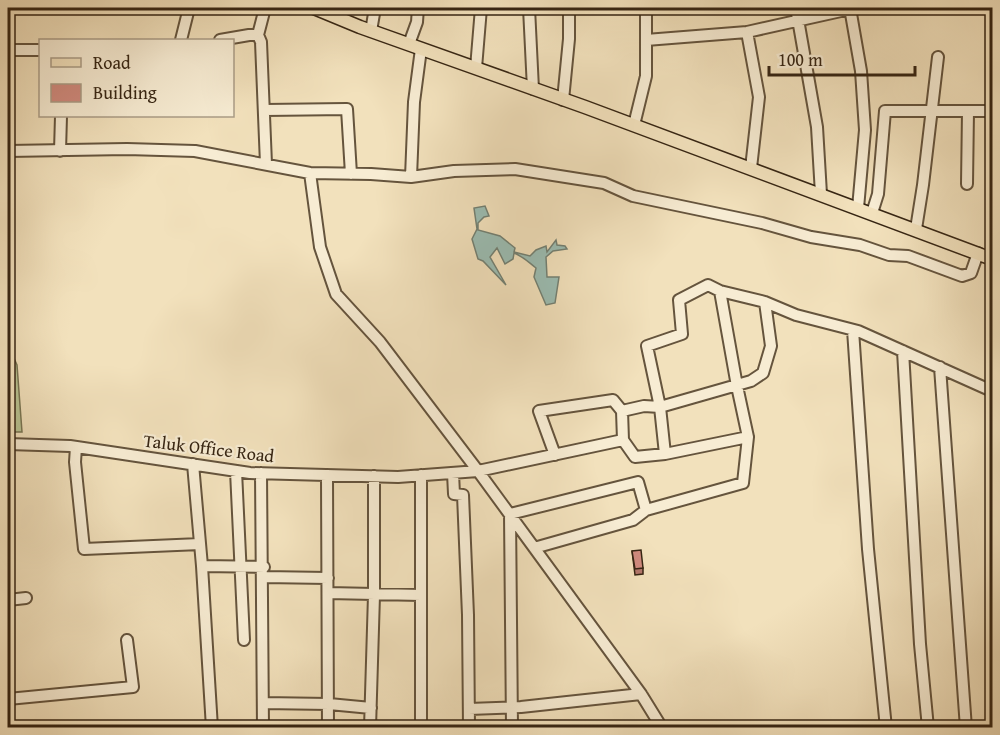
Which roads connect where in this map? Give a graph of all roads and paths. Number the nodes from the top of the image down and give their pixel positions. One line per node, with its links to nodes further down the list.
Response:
1 (189, 8): 16 (street)
2 (265, 8): 15 (street)
3 (314, 8): 13 (main road)
4 (375, 8): 13 (street)
5 (418, 8): 19 (street)
6 (481, 8): 23 (street)
7 (529, 8): 24 (street)
8 (569, 8): 25 (street)
9 (646, 8): 18 (street)
10 (796, 8): 12 (street)
11 (850, 8): 12 (street); 41 (street)
12 (798, 19): 14 (street); 40 (street)
13 (371, 31): 19 (main road)
14 (747, 32): 18 (street); 35 (street)
15 (258, 35): 17 (street); 26 (street)
16 (181, 39)
17 (226, 39)
18 (646, 40): 31 (street)
19 (415, 46): 23 (main road); 38 (street)
20 (8, 50): 21 (street)
21 (39, 50)
22 (938, 57): 27 (street)
23 (476, 68): 24 (main road)
24 (533, 89): 25 (main road)
25 (563, 100): 31 (main road)
26 (265, 110): 34 (street); 37 (street)
27 (932, 111): 28 (street); 42 (street); 43 (street)
28 (968, 111): 29 (street); 39 (street)
29 (993, 111)
30 (61, 117): 33 (street)
31 (634, 125): 35 (main road)
32 (8, 151): 33 (street)
33 (60, 151): 34 (street)
34 (266, 164): 36 (street)
35 (751, 168): 40 (main road)
36 (310, 173): 37 (street); 63 (street)
37 (351, 174): 38 (street)
38 (411, 177): 44 (street)
39 (967, 184)
40 (821, 194): 41 (main road)
41 (858, 208): 42 (main road)
42 (872, 213): 43 (main road)
43 (916, 229): 44 (main road)
44 (978, 253): 45 (main road)
45 (993, 259)
46 (720, 291): 47 (street); 51 (street); 53 (street)
47 (765, 302): 48 (street); 51 (street)
48 (853, 330): 49 (street); 99 (street)
49 (903, 351): 50 (street); 100 (street)
50 (940, 367): 52 (street); 101 (street)
51 (736, 386): 53 (street); 55 (street)
52 (993, 391)
53 (660, 407): 54 (street); 59 (street)
54 (622, 411): 56 (street); 60 (street)
55 (748, 437): 59 (street); 69 (street)
56 (623, 440): 59 (street); 60 (street, Taluk Office Road)
57 (8, 444): 58 (street, Taluk Office Road)
58 (76, 447): 61 (street, Taluk Office Road); 71 (street)
59 (665, 454)
60 (555, 455): 63 (street, Taluk Office Road)
61 (193, 464): 62 (street, Taluk Office Road); 71 (street)
62 (236, 471): 64 (street, Taluk Office Road); 74 (street)
63 (478, 471): 65 (street, Taluk Office Road); 70 (street)
64 (261, 473): 66 (street, Taluk Office Road); 75 (street)
65 (453, 473): 67 (street, Taluk Office Road); 90 (street)
66 (327, 474): 68 (street, Taluk Office Road); 76 (street)
67 (421, 475): 68 (street, Taluk Office Road); 79 (street)
68 (374, 476): 78 (street)
69 (646, 510): 70 (street); 72 (street)
70 (510, 514): 72 (street); 89 (street)
71 (200, 544): 73 (street)
72 (534, 548): 84 (street)
73 (202, 566): 74 (street); 91 (street)
74 (241, 566): 75 (street); 83 (street)
75 (264, 572): 76 (street); 86 (street)
76 (328, 578): 77 (street)
77 (328, 593): 78 (street); 87 (street)
78 (374, 594): 79 (street); 88 (street)
79 (421, 595): 95 (street)
80 (26, 598): 81 (street)
81 (8, 600)
82 (127, 640): 85 (street)
83 (244, 640)
84 (641, 694): 89 (street); 98 (street)
85 (8, 699)
86 (263, 703): 87 (street); 92 (street)
87 (329, 704): 88 (street); 93 (street)
88 (371, 708): 94 (street)
89 (512, 708): 90 (street); 97 (street)
90 (469, 709): 96 (street)
91 (212, 728)
92 (263, 728)
93 (328, 728)
94 (370, 728)
95 (421, 728)
96 (469, 728)
97 (512, 728)
98 (662, 728)
99 (886, 728)
100 (928, 728)
101 (966, 728)

